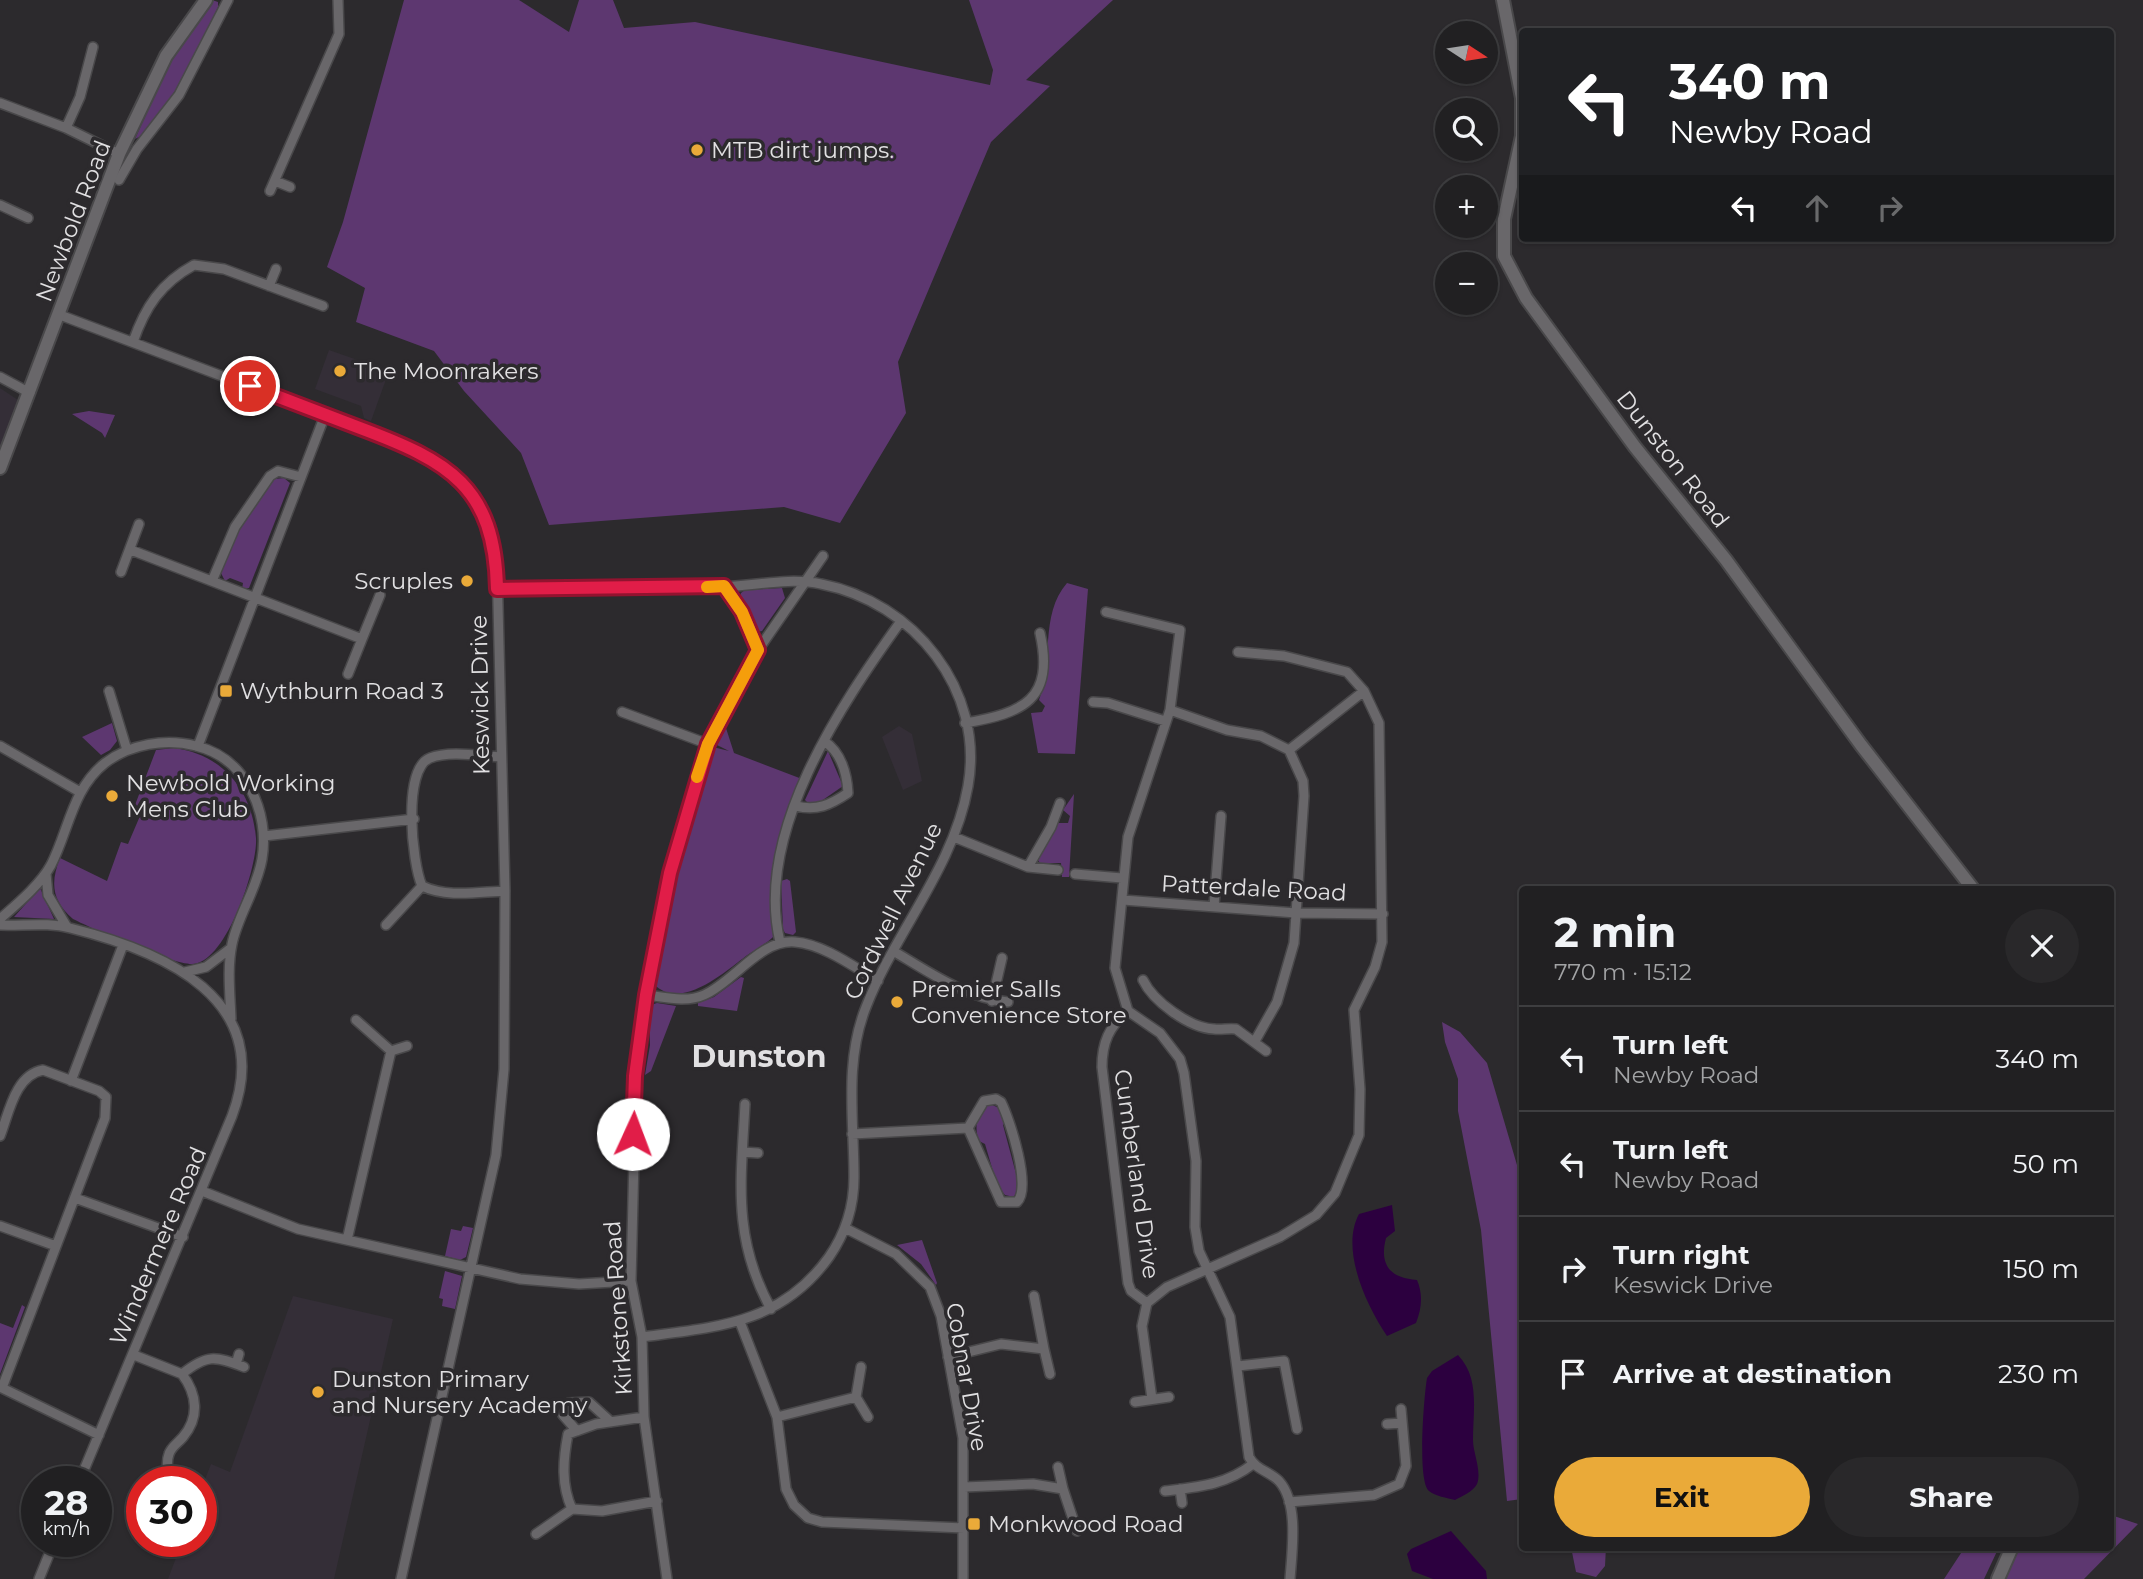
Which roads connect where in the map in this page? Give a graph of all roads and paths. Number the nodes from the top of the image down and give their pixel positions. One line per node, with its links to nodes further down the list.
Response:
1 (206, 0): 10 (main road, Newbold Road)
2 (228, 0): 11 (street, Newbold Road)
3 (338, 0): 12 (street)
4 (1503, 0): 6 (main road, Dunston Road)
5 (93, 47): 8 (street)
6 (1519, 83)
7 (0, 103): 8 (street)
8 (66, 128): 10 (street)
9 (1519, 150): 71 (main road, Dunston Road)
10 (119, 154): 20 (main road, Newbold Road)
11 (119, 180)
12 (275, 181): 13 (street); 14 (street)
13 (290, 187)
14 (270, 191)
15 (0, 205): 16 (street)
16 (28, 218)
17 (276, 269): 18 (street)
18 (270, 286): 19 (street); 21 (street)
19 (323, 306)
20 (60, 315): 21 (street, Keswick Drive); 23 (main road, Newbold Road)
21 (133, 342): 24 (street, Keswick Drive)
22 (0, 377): 23 (street)
23 (30, 393): 25 (main road, Newbold Road)
24 (325, 415): 26 (street); 34 (street, Keswick Drive)
25 (0, 468)
26 (301, 477): 31 (street); 36 (street)
27 (139, 524): 28 (street)
28 (131, 550): 30 (street); 31 (street)
29 (823, 556): 32 (street, Kirkstone Road)
30 (121, 572)
31 (212, 581): 36 (street)
32 (804, 582): 33 (street, Cordwell Avenue); 38 (street, Cordwell Avenue); 41 (street, Kirkstone Road)
33 (724, 586): 34 (street, Cordwell Avenue); 41 (street)
34 (497, 589): 57 (street, Keswick Drive)
35 (380, 595): 40 (street)
36 (254, 597): 40 (street); 53 (street)
37 (1106, 612): 47 (street)
38 (901, 621): 50 (street, Cordwell Avenue); 51 (street)
39 (1040, 633): 50 (street)
40 (362, 639): 43 (street)
41 (758, 650): 52 (street, Kirkstone Road)
42 (1238, 652): 45 (street)
43 (348, 674)
44 (109, 691): 55 (street)
45 (1364, 691): 56 (street); 76 (street)
46 (1093, 702): 49 (street)
47 (1170, 710): 49 (street); 56 (street)
48 (622, 712): 52 (street)
49 (1166, 722): 69 (street)
50 (965, 723): 64 (street, Cordwell Avenue)
51 (824, 741): 60 (street); 60 (street)
52 (708, 744): 89 (street, Kirkstone Road)
53 (198, 746): 55 (street); 63 (street, Windermere Road)
54 (4, 748): 58 (street)
55 (127, 750): 58 (street)
56 (1289, 750): 75 (street)
57 (501, 757): 62 (street); 72 (street, Keswick Drive)
58 (80, 792): 67 (street)
59 (1060, 803): 65 (street)
60 (796, 806): 81 (street)
61 (1221, 816): 74 (street)
62 (414, 819): 63 (street); 70 (street)
63 (264, 836): 83 (street, Windermere Road)
64 (954, 837): 65 (street); 84 (street, Cordwell Avenue)
65 (1028, 867): 66 (street)
66 (1058, 870)
67 (46, 874): 77 (street); 80 (street)
68 (1076, 874): 69 (street)
69 (1122, 878): 73 (street)
70 (422, 886): 72 (street); 79 (street)
71 (1971, 886)
72 (505, 891): 113 (street, Keswick Drive)
73 (1123, 900): 74 (street, Patterdale Road); 92 (street)
74 (1214, 906): 75 (street, Patterdale Road)
75 (1296, 913): 76 (street, Patterdale Road); 95 (street)
76 (1383, 914): 114 (street)
77 (0, 919)
78 (0, 925): 80 (street)
79 (386, 925)
80 (67, 927): 82 (street)
81 (780, 942): 88 (street); 89 (street)
82 (123, 945): 86 (street, Windermere Road); 99 (street)
83 (231, 948): 86 (street); 93 (street, Windermere Road)
84 (895, 952): 88 (street, Cordwell Avenue); 90 (street)
85 (1002, 958): 90 (street)
86 (185, 972): 93 (street, Windermere Road)
87 (1143, 980): 95 (street)
88 (878, 981): 102 (street, Cordwell Avenue)
89 (646, 995): 115 (street, Kirkstone Road)
90 (992, 1001): 91 (street)
91 (1008, 1002)
92 (1128, 1011): 114 (street); 117 (street, Cumberland Drive)
93 (232, 1020): 106 (street, Windermere Road)
94 (356, 1020): 97 (street)
95 (1255, 1041): 98 (street)
96 (407, 1046): 97 (street)
97 (391, 1051): 111 (street)
98 (1266, 1051)
99 (71, 1081): 103 (street); 107 (street)
100 (745, 1104): 104 (street)
101 (968, 1128): 101 (street); 102 (street)
102 (852, 1134): 109 (street, Cordwell Avenue)
103 (0, 1136)
104 (743, 1152): 105 (street); 118 (street)
105 (758, 1153)
106 (202, 1191): 110 (street, Windermere Road); 111 (street)
107 (75, 1198): 110 (street); 112 (street)
108 (0, 1226): 112 (street)
109 (845, 1228): 118 (street, Cordwell Avenue); 124 (street, Cobnar Drive)
110 (183, 1237): 123 (street, Windermere Road)
111 (347, 1240): 113 (street)
112 (56, 1247): 129 (street)
113 (471, 1267): 115 (street); 162 (street, Keswick Drive)
114 (1207, 1270): 117 (street); 125 (street)
115 (631, 1281): 120 (street, Kirkstone Road)
116 (1034, 1296): 121 (street)
117 (1147, 1303): 132 (street)
118 (771, 1309): 119 (street, Cordwell Avenue)
119 (740, 1322): 120 (street, Cordwell Avenue); 136 (street)
120 (642, 1337): 135 (street, Kirkstone Road)
121 (1044, 1349): 124 (street); 128 (street)
122 (239, 1354): 127 (street)
123 (134, 1355): 127 (street); 143 (street, Windermere Road)
124 (948, 1356): 148 (street, Cobnar Drive)
125 (1238, 1366): 141 (street); 144 (street)
126 (861, 1367): 130 (street)
127 (182, 1374): 146 (street)
128 (1050, 1374)
129 (1, 1388): 143 (street)
130 (856, 1397): 136 (street); 137 (street)
131 (1169, 1397): 132 (street)
132 (1152, 1399): 133 (street)
133 (1135, 1402)
134 (1401, 1409): 139 (street)
135 (644, 1417): 138 (street, Kirkstone Road); 152 (street, Kirkstone Road)
136 (777, 1417): 156 (street)
137 (868, 1417)
138 (611, 1422): 142 (street, Kirkstone Road); 142 (street, Kirkstone Road)
139 (1402, 1423): 140 (street); 153 (street)
140 (1387, 1424)
141 (1297, 1430)
142 (577, 1431): 155 (street)
143 (99, 1435): 145 (street, Windermere Road)
144 (1253, 1464): 150 (street); 153 (street)
145 (86, 1466)
146 (167, 1466)
147 (1058, 1467): 149 (street)
148 (964, 1487): 149 (street); 156 (street, Cobnar Drive)
149 (1063, 1489): 157 (street)
150 (1180, 1489): 151 (street); 154 (street)
151 (1164, 1491)
152 (657, 1501): 155 (street); 163 (street, Kirkstone Road)
153 (1289, 1502): 165 (street)
154 (1182, 1503)
155 (572, 1509): 158 (street)
156 (964, 1528): 164 (street, Cobnar Drive)
157 (1077, 1531)
158 (536, 1534)
159 (2010, 1551): 166 (main road)
160 (48, 1557): 161 (street)
161 (39, 1579)
162 (401, 1579)
163 (667, 1579)
164 (963, 1579)
165 (1290, 1579)
166 (1997, 1579)

